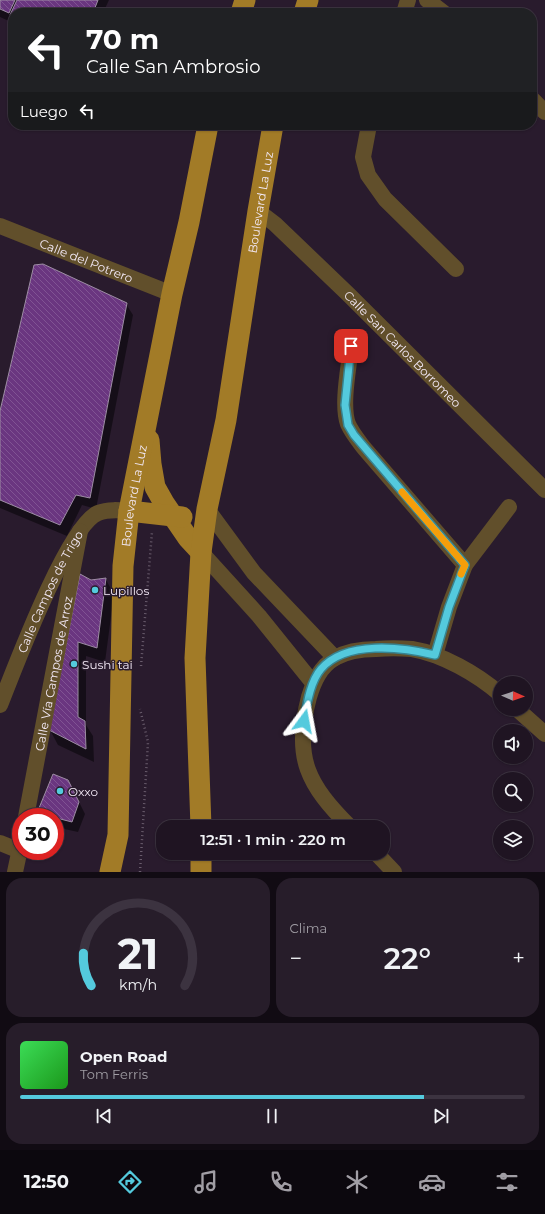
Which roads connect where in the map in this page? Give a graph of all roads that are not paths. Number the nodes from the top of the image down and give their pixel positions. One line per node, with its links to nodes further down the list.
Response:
1 (427, 0): 2 (street)
2 (437, 8)
3 (537, 104): 4 (street)
4 (545, 112)
5 (207, 130): 11 (main road, Boulevard La Luz)
6 (272, 130): 8 (main road, Boulevard La Luz)
7 (368, 130): 10 (street)
8 (258, 211): 14 (street, Calle San Carlos Borromeo); 16 (main road, Boulevard La Luz)
9 (0, 226): 11 (street, Calle del Potrero)
10 (456, 269)
11 (172, 294): 13 (main road, Boulevard La Luz)
12 (351, 346): 21 (street)
13 (148, 418): 17 (main road, Boulevard La Luz); 18 (main road)
14 (545, 490)
15 (509, 507): 21 (street)
16 (207, 509): 18 (main road); 20 (main road, Boulevard La Luz); 22 (street)
17 (128, 512): 18 (main road); 19 (street, Calle Campos de Trigo); 40 (main road, Boulevard La Luz)
18 (174, 517): 20 (main road)
19 (80, 531): 28 (street, Calle Campos de Trigo); 31 (street, Calle Vía Campos de Arroz)
20 (202, 552): 23 (street); 32 (main road, Boulevard La Luz)
21 (465, 565): 24 (street)
22 (254, 573): 23 (street); 25 (street)
23 (237, 591): 26 (street)
24 (435, 655): 25 (street); 27 (street)
25 (335, 658): 26 (street)
26 (313, 683): 33 (street)
27 (493, 689)
28 (0, 705)
29 (525, 716): 30 (street)
30 (545, 734)
31 (28, 808)
32 (201, 820)
33 (343, 820)
34 (0, 843): 35 (street)
35 (12, 845)
36 (17, 860): 39 (street)
37 (201, 860): 41 (main road)
38 (383, 860): 42 (street)
39 (15, 872)
40 (110, 872)
41 (201, 872)
42 (394, 872)

